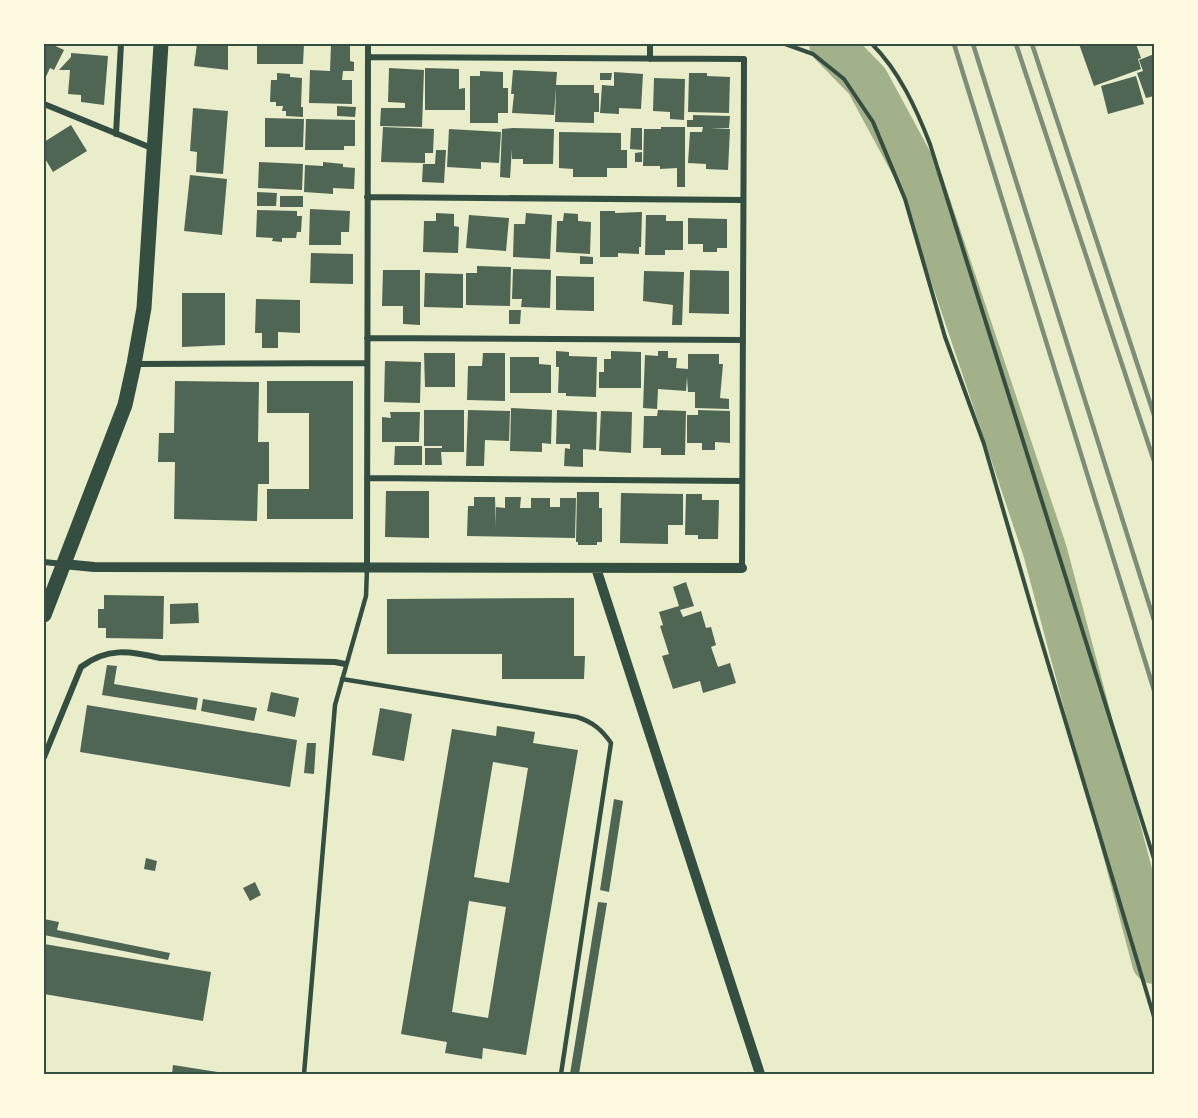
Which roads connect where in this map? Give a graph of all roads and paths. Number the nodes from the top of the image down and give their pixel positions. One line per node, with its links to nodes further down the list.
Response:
1 (121, 44): 10 (street)
2 (161, 44): 11 (main road)
3 (368, 44): 7 (street)
4 (650, 44): 8 (street)
5 (785, 44): 30 (path)
6 (872, 44): 29 (path)
7 (368, 57): 8 (street); 12 (street)
8 (650, 59): 13 (street)
9 (44, 104): 10 (street)
10 (116, 134): 11 (street)
11 (154, 149): 17 (main road)
12 (368, 197): 13 (street); 14 (street)
13 (743, 200): 15 (street)
14 (367, 338): 15 (street); 16 (street)
15 (743, 340): 19 (street)
16 (367, 363): 17 (street); 18 (street)
17 (134, 364): 21 (main road)
18 (367, 478): 19 (street); 22 (street)
19 (742, 481): 24 (street)
20 (44, 562): 21 (street)
21 (63, 564): 22 (street); 25 (main road)
22 (367, 566): 23 (street); 26 (lane)
23 (596, 567): 24 (street); 33 (street)
24 (742, 568)
25 (44, 615)
26 (345, 664): 27 (lane); 28 (street)
27 (342, 679): 31 (lane); 32 (lane)
28 (44, 757)
29 (1155, 859)
30 (1155, 1017)
31 (304, 1074)
32 (561, 1074)
33 (760, 1074)

